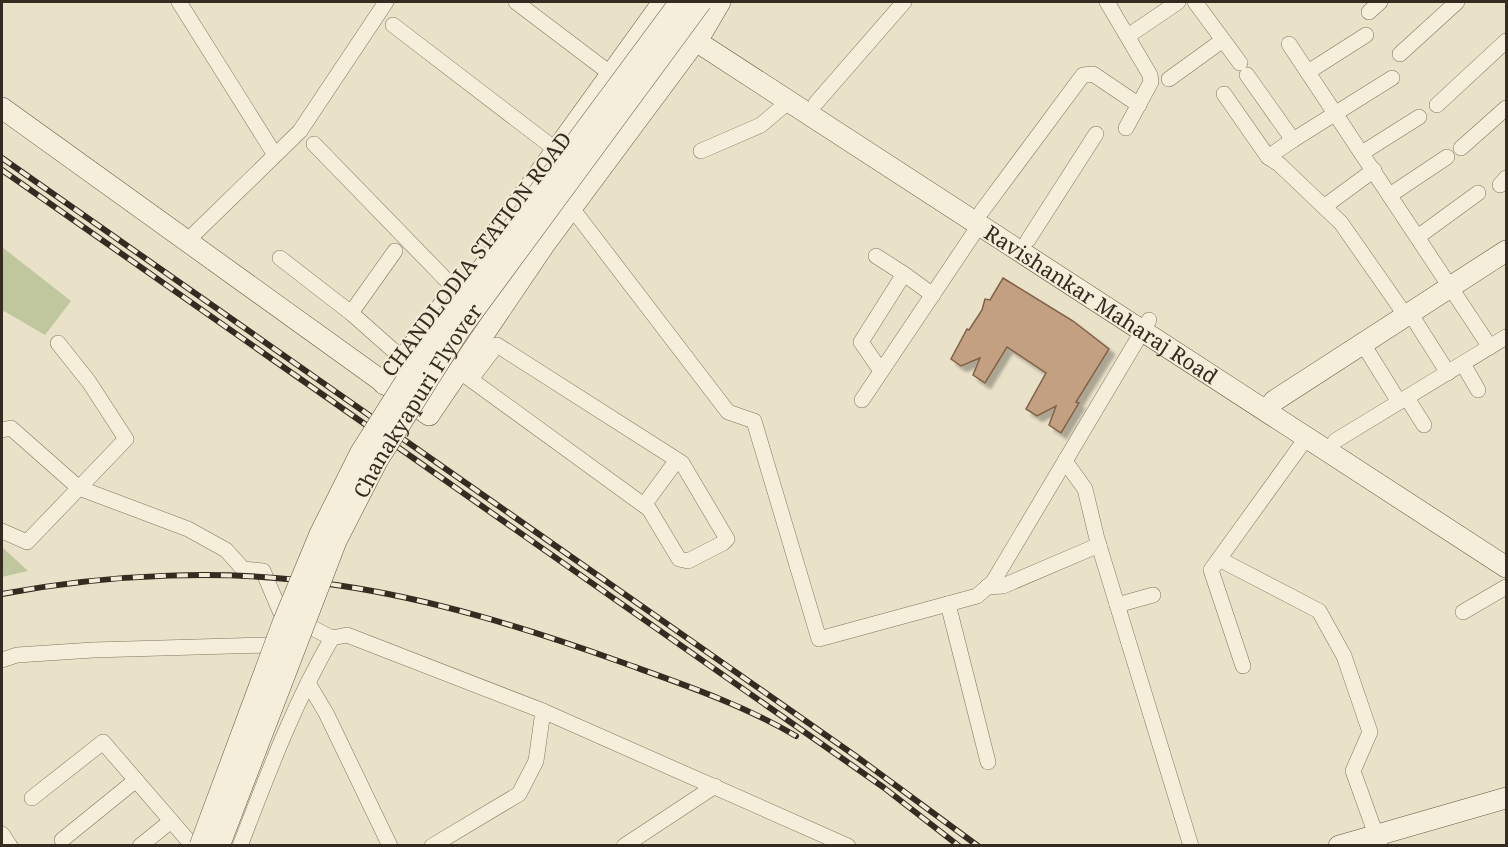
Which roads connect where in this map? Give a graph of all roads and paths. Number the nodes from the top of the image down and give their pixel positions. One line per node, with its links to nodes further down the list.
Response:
1 (179, 2): 43 (street)
2 (386, 2): 43 (street)
3 (516, 2): 23 (street)
4 (663, 2): 14 (main road, CHANDLODIA STATION ROAD)
5 (678, 2): 16 (main road); 118 (main road, Chanakyapuri Flyover, bridge)
6 (701, 2): 119 (main road, Chanakyapuri Flyover, bridge)
7 (720, 2): 16 (main road)
8 (904, 2): 28 (street)
9 (1107, 2): 17 (street)
10 (1178, 2): 17 (street)
11 (1195, 2): 18 (street)
12 (1456, 2): 21 (street)
13 (393, 25): 40 (street)
14 (647, 27): 16 (main road); 23 (main road, CHANDLODIA STATION ROAD)
15 (1366, 35): 22 (street)
16 (700, 36): 27 (main road, Ravishankar Maharaj Road); 28 (main road, Ravishankar Maharaj Road); 50 (main road)
17 (1128, 36): 29 (street)
18 (1223, 40): 25 (street); 37 (street)
19 (1506, 41): 30 (street)
20 (1289, 44): 22 (street)
21 (1400, 54)
22 (1308, 72): 33 (street)
23 (611, 74): 40 (main road, CHANDLODIA STATION ROAD)
24 (1392, 78): 33 (street)
25 (1169, 79)
26 (1224, 94): 44 (street)
27 (788, 102): 41 (street); 51 (main road, Ravishankar Maharaj Road)
28 (816, 103): 51 (main road, Ravishankar Maharaj Road)
29 (1139, 105): 35 (street); 51 (street)
30 (1437, 105)
31 (2, 108): 53 (main road, CHANDLODIA STATION ROAD)
32 (1506, 108): 39 (street)
33 (1336, 114): 37 (street); 42 (street)
34 (1419, 117): 42 (street)
35 (1126, 128)
36 (1096, 134): 54 (street)
37 (1293, 140): 44 (street)
38 (314, 144): 61 (street)
39 (1461, 148)
40 (555, 149): 61 (main road, CHANDLODIA STATION ROAD)
41 (701, 152)
42 (1362, 153): 46 (street)
43 (275, 155): 53 (street)
44 (1268, 157): 49 (street)
45 (1447, 157): 48 (street)
46 (1374, 170): 48 (street); 49 (street)
47 (1478, 193): 52 (street)
48 (1390, 195): 52 (street)
49 (1324, 206): 64 (street)
50 (571, 207): 74 (main road); 96 (street)
51 (981, 217): 54 (main road, Ravishankar Maharaj Road); 62 (street); 65 (main road, Ravishankar Maharaj Road)
52 (1419, 236): 60 (street)
53 (188, 240): 75 (main road, CHANDLODIA STATION ROAD)
54 (1028, 240): 65 (main road, Ravishankar Maharaj Road)
55 (394, 251): 63 (street)
56 (876, 256): 59 (street)
57 (280, 258): 63 (street)
58 (1504, 259): 60 (main road)
59 (904, 274): 62 (street); 72 (street)
60 (1452, 286): 64 (main road); 69 (street)
61 (456, 289): 70 (main road, CHANDLODIA STATION ROAD)
62 (933, 295): 72 (street)
63 (351, 314): 70 (street)
64 (1408, 315): 68 (main road); 73 (street)
65 (1146, 325): 79 (main road, Ravishankar Maharaj Road); 84 (street)
66 (1506, 337): 69 (street)
67 (58, 343): 86 (street)
68 (1363, 344): 78 (street); 79 (main road)
69 (1490, 347): 71 (street)
70 (403, 358): 75 (main road, CHANDLODIA STATION ROAD)
71 (1463, 364): 73 (street); 76 (street)
72 (881, 371): 77 (street)
73 (1448, 373): 78 (street)
74 (465, 375): 75 (main road); 85 (street); 87 (street)
75 (384, 384)
76 (1479, 390)
77 (862, 400)
78 (1403, 400): 80 (street); 83 (street)
79 (1271, 406): 82 (main road, Ravishankar Maharaj Road); 83 (main road, Ravishankar Maharaj Road)
80 (1424, 425)
81 (2, 430): 86 (street)
82 (1307, 437): 91 (street); 92 (main road, Ravishankar Maharaj Road)
83 (1335, 441): 90 (main road, Ravishankar Maharaj Road)
84 (1066, 459): 89 (street); 93 (street)
85 (677, 460): 87 (street); 87 (street)
86 (79, 488): 88 (street); 98 (street)
87 (644, 506)
88 (2, 531)
89 (1099, 545): 93 (street); 97 (street)
90 (1506, 553)
91 (1219, 559): 103 (street); 114 (street)
92 (1506, 567)
93 (987, 587): 96 (street)
94 (1506, 587): 99 (street)
95 (1153, 595): 97 (street)
96 (948, 604): 106 (street)
97 (1117, 605): 125 (street)
98 (280, 611): 100 (street); 101 (street)
99 (1463, 612)
100 (332, 638): 104 (street); 105 (street)
101 (269, 645): 102 (street); 115 (street)
102 (2, 660)
103 (1243, 666)
104 (309, 683): 120 (street); 121 (street)
105 (543, 711): 108 (street); 122 (street)
106 (987, 762)
107 (136, 780): 109 (street); 111 (street); 113 (street)
108 (715, 786): 123 (street); 124 (street)
109 (32, 798)
110 (1506, 798): 114 (main road)
111 (171, 821): 115 (street); 117 (street)
112 (2, 834): 116 (street)
113 (62, 840)
114 (1377, 841): 126 (main road)
115 (192, 845)
116 (10, 846)
117 (140, 846)
118 (200, 846)
119 (219, 846)
120 (240, 846)
121 (390, 846)
122 (432, 846)
123 (624, 846)
124 (848, 846)
125 (1191, 846)
126 (1339, 846)

